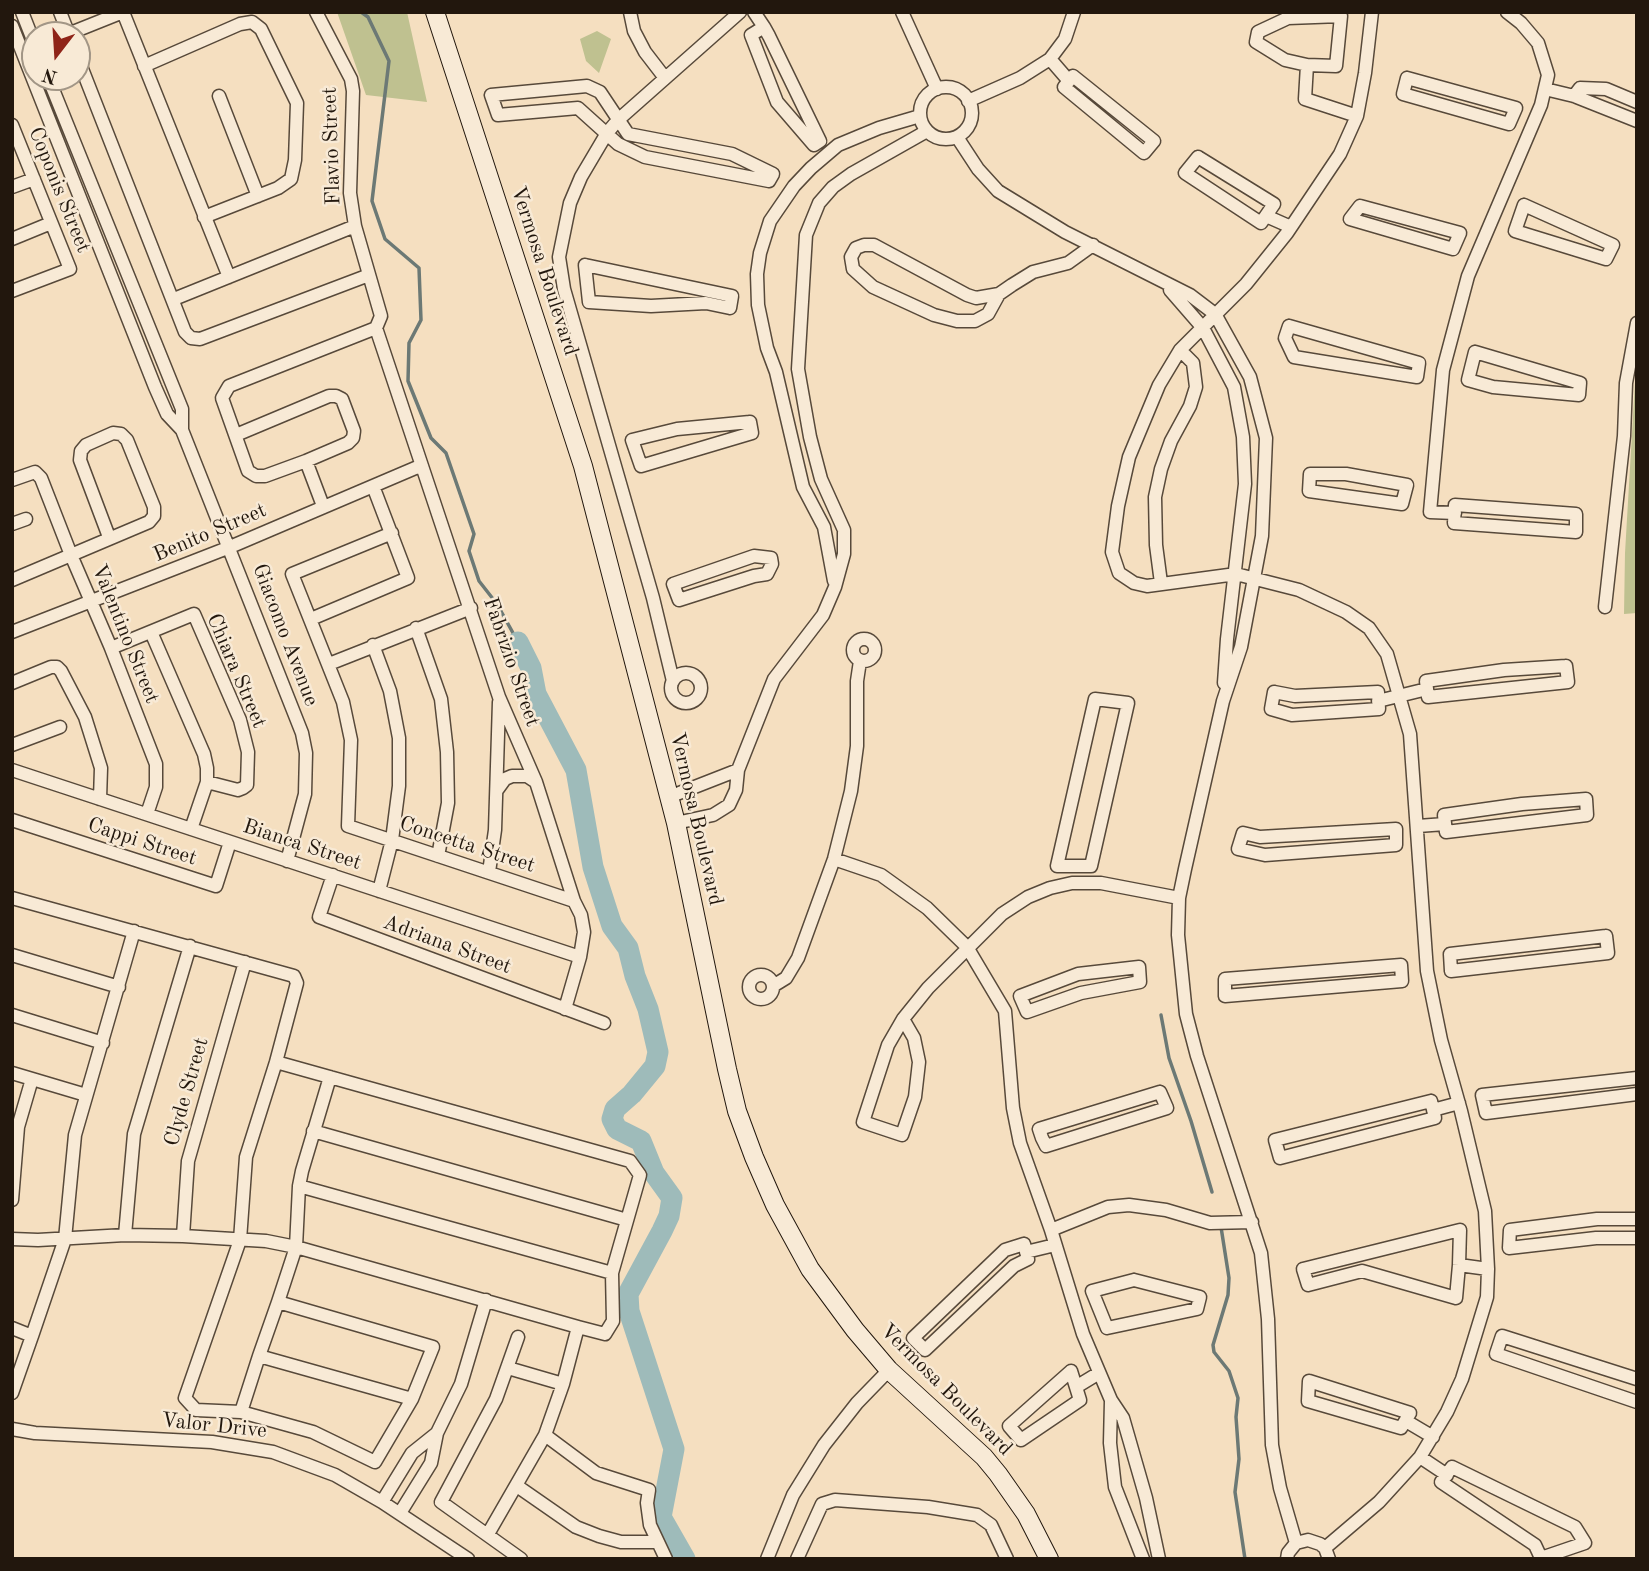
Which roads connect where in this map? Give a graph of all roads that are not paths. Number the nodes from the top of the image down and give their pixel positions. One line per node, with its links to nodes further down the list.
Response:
1 (123, 12): 11 (street); 16 (street)
2 (316, 12): 47 (street, Flavio Street)
3 (435, 12): 125 (main road, Vermosa Boulevard)
4 (630, 12): 17 (street)
5 (740, 12): 17 (street)
6 (754, 12): 13 (street)
7 (902, 12): 19 (street)
8 (1074, 12): 14 (street)
9 (1371, 12): 28 (street)
10 (1507, 12): 20 (street)
11 (91, 25)
12 (12, 26): 72 (street, Giacomo Avenue)
13 (764, 27): 13 (street)
14 (1050, 59): 18 (street); 25 (street)
15 (1307, 65): 15 (street); 28 (street)
16 (144, 66): 41 (street); 44 (street)
17 (665, 78): 30 (street)
18 (1069, 81): 18 (street)
19 (937, 89): 25 (street); 27 (street)
20 (1545, 89): 24 (street); 32 (street)
21 (54, 91): 71 (street, Giacomo Avenue)
22 (91, 91): 60 (street)
23 (219, 96): 41 (street)
24 (1574, 96): 26 (street); 31 (street)
25 (968, 101): 37 (street)
26 (1637, 102)
27 (920, 116): 33 (street); 70 (street)
28 (1356, 117): 48 (street)
29 (1512, 117): 29 (street); 32 (street)
30 (618, 120): 35 (street); 35 (street); 36 (street)
31 (1637, 121)
32 (1533, 125): 42 (street)
33 (927, 131): 37 (street); 68 (street)
34 (13, 132): 39 (street, Coponis Street)
35 (607, 133): 38 (street); 57 (street)
36 (628, 134): 38 (street); 38 (street)
37 (957, 137): 52 (street)
38 (618, 144)
39 (34, 179): 40 (street); 46 (street, Coponis Street)
40 (12, 187)
41 (258, 196): 44 (street)
42 (1495, 212): 45 (street); 51 (street)
43 (1266, 215): 43 (street); 48 (street)
44 (204, 216): 55 (street)
45 (1519, 220): 45 (street)
46 (51, 223): 49 (street); 58 (street, Coponis Street)
47 (355, 226): 53 (street, Flavio Street); 55 (street)
48 (1291, 227): 61 (street)
49 (12, 239)
50 (1457, 240): 50 (street); 51 (street)
51 (1481, 244): 66 (street)
52 (1093, 245): 54 (street); 59 (street)
53 (369, 275): 60 (street); 64 (street, Flavio Street)
54 (1154, 275): 61 (street); 63 (street)
55 (229, 277): 60 (street)
56 (585, 285): 56 (street); 57 (street)
57 (564, 289): 77 (street)
58 (12, 291)
59 (999, 295): 59 (street)
60 (174, 299)
61 (1215, 314): 63 (street); 94 (street)
62 (1637, 323): 101 (street)
63 (1203, 327): 65 (street); 93 (street)
64 (376, 328): 74 (street); 78 (street, Fabrizio Street)
65 (1180, 350): 96 (street); 96 (street)
66 (1445, 365): 67 (street); 69 (street); 84 (street)
67 (1471, 366): 67 (street)
68 (798, 369): 70 (street); 79 (street)
69 (1418, 370): 69 (street)
70 (776, 372): 82 (street)
71 (171, 381): 72 (street); 73 (street, Giacomo Avenue)
72 (155, 387): 73 (street, Giacomo Avenue)
73 (182, 430): 91 (street, Giacomo Avenue)
74 (236, 435): 76 (street); 76 (street)
75 (637, 454): 75 (street); 77 (street)
76 (306, 461): 85 (street)
77 (613, 461): 99 (street)
78 (420, 466): 81 (street, Benito Street); 102 (street, Fabrizio Street)
79 (821, 479): 82 (street); 97 (street)
80 (12, 480): 92 (street, Valentino Street)
81 (373, 486): 85 (street, Benito Street); 89 (street)
82 (803, 487): 97 (street)
83 (1404, 495): 83 (street); 84 (street)
84 (1430, 497): 86 (street)
85 (323, 506): 91 (street, Benito Street)
86 (1455, 513): 86 (street)
87 (26, 519): 88 (street)
88 (12, 524)
89 (392, 533): 103 (street); 103 (street)
90 (109, 537): 90 (street); 92 (street)
91 (230, 547): 100 (street, Benito Street); 138 (street, Giacomo Avenue)
92 (71, 555): 95 (street); 100 (street, Valentino Street)
93 (1236, 574): 94 (street); 96 (street); 116 (street)
94 (1255, 579): 114 (street); 116 (street)
95 (12, 580)
96 (1161, 583)
97 (835, 587): 121 (street)
98 (675, 593): 98 (street); 99 (street)
99 (653, 598): 111 (street)
100 (92, 602): 105 (street, Benito Street); 108 (street, Valentino Street)
101 (1605, 607)
102 (471, 608): 104 (street); 115 (street, Fabrizio Street)
103 (311, 620): 110 (street)
104 (416, 628): 107 (street); 136 (street)
105 (12, 632)
106 (151, 632): 108 (street, Chiara Street); 122 (street); 122 (street, Chiara Street)
107 (373, 645): 110 (street); 134 (street)
108 (111, 648): 127 (street, Valentino Street)
109 (860, 662): 137 (street)
110 (329, 664): 134 (street, Concetta Street)
111 (673, 681)
112 (12, 683): 126 (street)
113 (1427, 689): 113 (street); 114 (street)
114 (1400, 695): 117 (street); 132 (street)
115 (499, 697): 123 (street, Fabrizio Street); 124 (street)
116 (1223, 701): 145 (street)
117 (1378, 701): 117 (street)
118 (60, 727): 119 (street)
119 (12, 745)
120 (12, 770): 126 (street, Bianca Street)
121 (738, 770): 125 (street); 129 (street)
122 (207, 782): 131 (street)
123 (536, 782): 124 (street); 146 (street, Fabrizio Street)
124 (497, 791): 140 (street)
125 (669, 797): 129 (main road, Vermosa Boulevard)
126 (100, 799): 127 (street, Bianca Street)
127 (147, 814): 131 (street, Bianca Street)
128 (12, 820): 135 (street, Cappi Street)
129 (676, 823): 210 (main road, Vermosa Boulevard)
130 (1445, 824): 130 (street); 132 (street)
131 (191, 829): 135 (street, Bianca Street)
132 (1418, 831): 133 (street); 154 (street)
133 (1396, 835): 133 (street)
134 (392, 840): 136 (street, Concetta Street); 143 (street)
135 (230, 842): 138 (street, Bianca Street)
136 (438, 856): 140 (street, Concetta Street)
137 (834, 859): 149 (street); 156 (street)
138 (287, 860): 141 (street, Bianca Street)
139 (1076, 867): 139 (street); 142 (street)
140 (489, 872): 146 (street, Concetta Street)
141 (333, 876): 143 (street, Bianca Street); 159 (street, Adriana Street)
142 (1072, 883): 145 (street); 149 (street)
143 (379, 891): 151 (street, Bianca Street)
144 (12, 898): 147 (street)
145 (1179, 898): 182 (street)
146 (574, 901): 151 (street, Fabrizio Street)
147 (134, 932): 148 (street); 157 (street)
148 (190, 947): 152 (street); 184 (street)
149 (967, 947): 160 (street); 162 (street)
150 (12, 955): 157 (street)
151 (580, 957): 159 (street, Fabrizio Street)
152 (245, 962): 165 (street); 185 (street, Clyde Street)
153 (1450, 963): 153 (street); 154 (street)
154 (1426, 968): 155 (street); 173 (street)
155 (1401, 973): 155 (street)
156 (773, 986)
157 (120, 987): 164 (street)
158 (1022, 1003): 158 (street); 160 (street)
159 (565, 1009): 163 (street, Adriana Street)
160 (1005, 1011): 177 (street)
161 (12, 1015): 164 (street)
162 (903, 1019): 162 (street)
163 (604, 1023)
164 (103, 1043): 171 (street)
165 (276, 1062): 167 (street); 190 (street)
166 (12, 1073): 169 (street)
167 (330, 1077): 175 (street); 181 (street)
168 (1637, 1078): 172 (street)
169 (32, 1079): 171 (street); 179 (street)
170 (1637, 1094): 172 (street)
171 (86, 1095): 189 (street)
172 (1484, 1104): 173 (street)
173 (1460, 1107): 174 (street); 191 (street)
174 (1433, 1111): 174 (street)
175 (313, 1131): 178 (street); 181 (street)
176 (1042, 1138): 176 (street); 177 (street)
177 (1020, 1143): 183 (street)
178 (299, 1186): 193 (street); 197 (street)
179 (12, 1200)
180 (1637, 1219): 186 (street)
181 (626, 1220): 197 (street)
182 (1252, 1223): 183 (street); 234 (street)
183 (1051, 1230): 192 (street)
184 (125, 1235): 185 (street); 189 (street)
185 (183, 1236): 190 (street)
186 (1509, 1238): 187 (street); 191 (street)
187 (1637, 1238)
188 (12, 1239): 189 (street)
189 (65, 1239): 204 (street)
190 (240, 1240): 193 (street); 219 (street)
191 (1488, 1241): 196 (street)
192 (1055, 1245): 194 (street); 201 (street)
193 (296, 1247): 198 (street); 199 (street)
194 (1026, 1252): 194 (street)
195 (1459, 1265): 195 (street); 196 (street)
196 (1488, 1269): 205 (street)
197 (612, 1273): 202 (street)
198 (486, 1300): 202 (street); 222 (street)
199 (278, 1302): 208 (street); 216 (street)
200 (1100, 1311): 200 (street); 201 (street)
201 (1078, 1320): 211 (street)
202 (579, 1327): 213 (street)
203 (12, 1328): 204 (street)
204 (32, 1336): 215 (street)
205 (1476, 1336): 207 (street); 224 (street)
206 (518, 1337): 209 (street)
207 (1499, 1344): 212 (street); 218 (street)
208 (259, 1356): 216 (street); 219 (street)
209 (508, 1368): 213 (street); 232 (street)
210 (889, 1370): 239 (street); 242 (main road, Vermosa Boulevard)
211 (1099, 1373): 214 (street); 217 (street)
212 (1637, 1379)
213 (563, 1384): 223 (street)
214 (1076, 1387): 214 (street)
215 (12, 1393)
216 (412, 1399): 219 (street)
217 (1111, 1400): 228 (street); 229 (street)
218 (1637, 1402)
219 (242, 1412)
220 (1406, 1421): 220 (street); 224 (street)
221 (12, 1429): 230 (street, Valor Drive)
222 (437, 1433): 230 (street); 231 (street)
223 (545, 1435): 227 (street); 233 (street)
224 (1433, 1437): 225 (street)
225 (1420, 1457): 226 (street); 235 (street)
226 (1447, 1475): 226 (street)
227 (517, 1486): 232 (street); 233 (street)
228 (1146, 1498): 229 (street); 244 (street)
229 (1120, 1501): 243 (street)
230 (382, 1502): 231 (street, Valor Drive)
231 (400, 1513): 236 (street, Valor Drive)
232 (488, 1534): 237 (street)
233 (658, 1542): 238 (street)
234 (1296, 1544): 235 (street); 245 (street)
235 (1327, 1553)
236 (467, 1559)
237 (521, 1559)
238 (666, 1559)
239 (767, 1559)
240 (797, 1559): 241 (street)
241 (1007, 1559)
242 (1049, 1559)
243 (1143, 1559)
244 (1159, 1559)
245 (1287, 1559)

